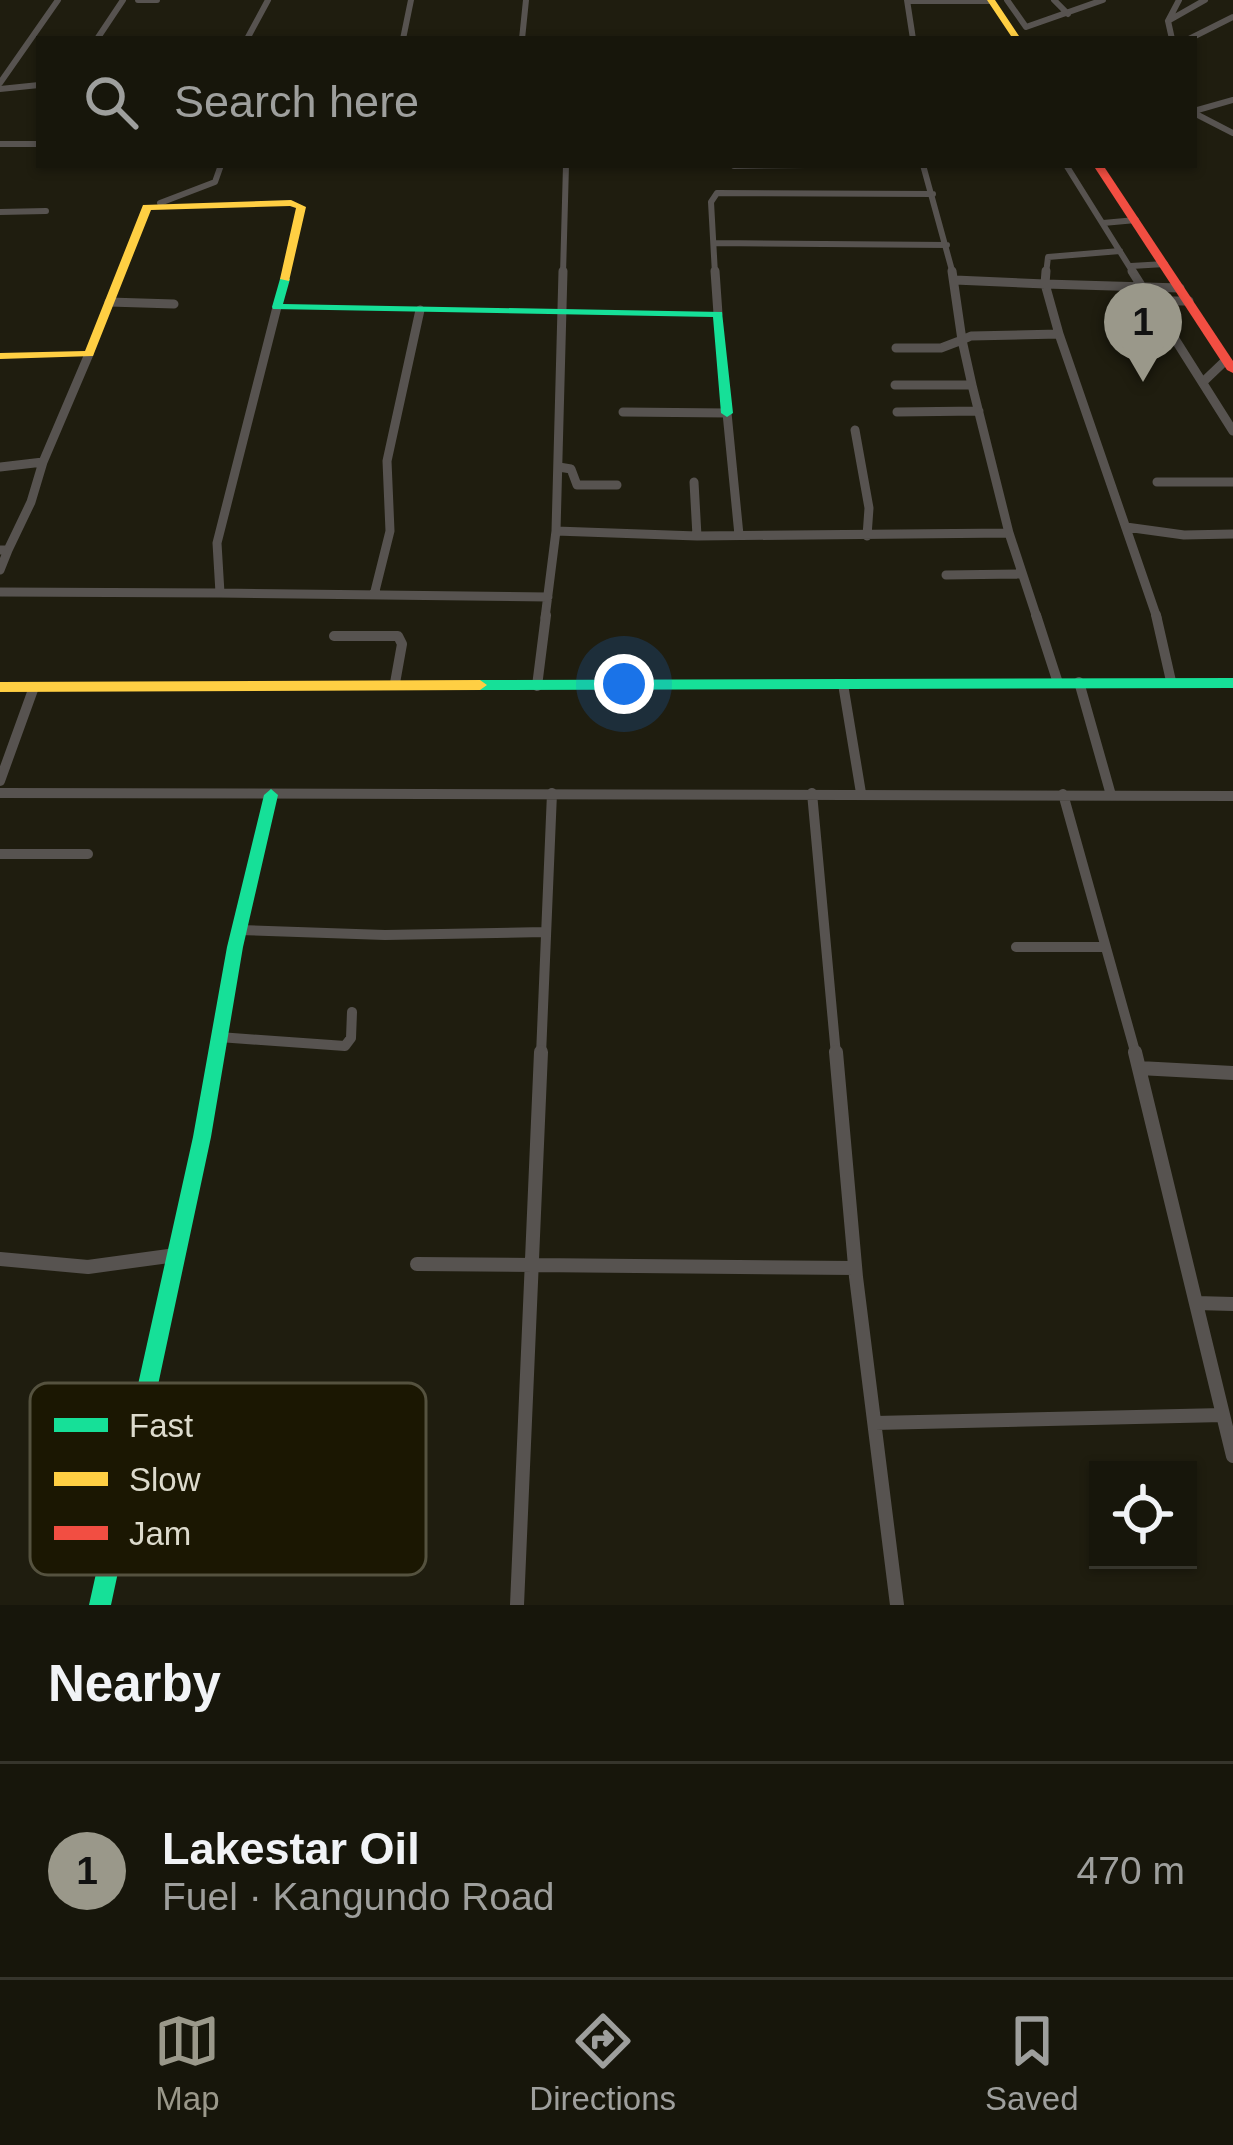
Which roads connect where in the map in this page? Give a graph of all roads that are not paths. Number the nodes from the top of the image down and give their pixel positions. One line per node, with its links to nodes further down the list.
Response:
1 (58, 0): 26 (street)
2 (123, 0): 19 (street)
3 (138, 0): 4 (street)
4 (157, 0)
5 (268, 0): 20 (street)
6 (411, 0): 21 (street)
7 (526, 0): 22 (street)
8 (1007, 0): 18 (street)
9 (1054, 0): 15 (street)
10 (1103, 0): 15 (street)
11 (1179, 0): 17 (street)
12 (1204, 0): 17 (street)
13 (908, 1): 14 (street); 23 (street)
14 (991, 1): 18 (main road)
15 (1068, 14): 18 (street)
16 (1233, 17): 25 (street)
17 (1168, 21): 24 (street)
18 (1018, 31)
19 (99, 36)
20 (250, 36)
21 (404, 36)
22 (523, 36)
23 (913, 36)
24 (1171, 36)
25 (1195, 36)
26 (1, 81): 27 (street)
27 (36, 85)
28 (1233, 100): 29 (street)
29 (1197, 111)
30 (1197, 114): 31 (street)
31 (1233, 133)
32 (0, 144): 33 (street)
33 (36, 144)
34 (219, 168): 40 (street)
35 (566, 168): 59 (street)
36 (924, 168): 39 (street)
37 (1068, 168): 44 (street)
38 (1100, 168): 43 (main road)
39 (933, 194): 45 (street); 46 (street)
40 (160, 203): 55 (main road); 57 (main road)
41 (0, 212): 42 (street)
42 (46, 212)
43 (1136, 220): 44 (street); 48 (main road)
44 (1103, 224): 47 (street)
45 (714, 243): 46 (street); 60 (street)
46 (946, 245): 50 (street)
47 (1120, 251): 49 (street); 51 (street)
48 (1165, 264): 49 (street); 53 (main road)
49 (1131, 266): 52 (street)
50 (955, 280): 51 (street); 62 (street)
51 (1045, 284): 52 (street); 61 (street)
52 (1145, 286): 53 (street); 54 (street)
53 (1185, 295): 54 (street); 66 (main road)
54 (1155, 301): 67 (street)
55 (109, 302): 56 (street); 64 (main road)
56 (174, 304)
57 (277, 307): 58 (main road); 95 (street)
58 (420, 310): 59 (main road); 96 (street)
59 (562, 312): 60 (main road); 78 (street)
60 (718, 314): 73 (main road)
61 (1059, 334): 62 (street); 83 (street)
62 (962, 340): 63 (street); 69 (street)
63 (896, 348)
64 (89, 354): 65 (main road); 76 (street)
65 (0, 356)
66 (1228, 360): 67 (street)
67 (1203, 382): 75 (street)
68 (895, 386): 69 (street)
69 (972, 386): 70 (street)
70 (980, 411): 72 (street); 85 (street)
71 (623, 412): 73 (street)
72 (897, 412)
73 (727, 413): 87 (street)
74 (855, 430): 89 (street)
75 (1233, 430)
76 (43, 462): 77 (street); 90 (street)
77 (0, 467)
78 (559, 467): 82 (street); 84 (street)
79 (694, 482): 88 (street)
80 (1156, 482): 81 (street)
81 (1233, 482)
82 (617, 485)
83 (1126, 527): 86 (street); 99 (street)
84 (556, 531): 88 (street); 97 (street)
85 (1009, 533): 89 (street); 92 (street)
86 (1233, 534)
87 (739, 535): 88 (street); 89 (street)
88 (697, 536)
89 (867, 536)
90 (4, 550): 91 (street)
91 (0, 571)
92 (1021, 574): 93 (street); 103 (street)
93 (946, 575)
94 (0, 592): 95 (street)
95 (220, 592): 96 (street)
96 (374, 595): 97 (street)
97 (548, 597): 105 (street)
98 (334, 636): 102 (street)
99 (1171, 681): 100 (main road); 101 (main road)
100 (1078, 682): 103 (main road); 115 (street)
101 (1233, 682)
102 (394, 683): 105 (main road); 107 (main road)
103 (1058, 683): 104 (main road)
104 (843, 684): 105 (main road); 112 (street)
105 (537, 686)
106 (0, 687): 107 (main road)
107 (34, 687): 108 (street)
108 (0, 782)
109 (0, 793): 114 (street)
110 (552, 793): 111 (street); 114 (street); 120 (street)
111 (812, 793): 112 (street); 131 (street)
112 (861, 793): 113 (street)
113 (1064, 794): 115 (street); 122 (street)
114 (271, 795): 119 (main road)
115 (1111, 795): 116 (street)
116 (1233, 796)
117 (0, 854): 118 (street)
118 (88, 854)
119 (239, 929): 120 (street); 124 (main road)
120 (544, 932): 130 (street)
121 (1016, 947): 122 (street)
122 (1104, 947): 125 (street)
123 (352, 1012): 124 (street)
124 (219, 1037): 127 (main road)
125 (1139, 1068): 126 (street); 132 (street)
126 (1233, 1073)
127 (176, 1255): 128 (street); 134 (main road)
128 (0, 1259)
129 (418, 1264): 130 (street)
130 (530, 1266): 131 (street); 140 (street)
131 (855, 1268): 136 (street)
132 (1196, 1304): 133 (street); 135 (street)
133 (1233, 1304)
134 (148, 1383)
135 (1222, 1415): 136 (street); 137 (street)
136 (875, 1423): 141 (street)
137 (1233, 1456)
138 (107, 1575): 139 (main road)
139 (100, 1605)
140 (517, 1605)
141 (898, 1605)

